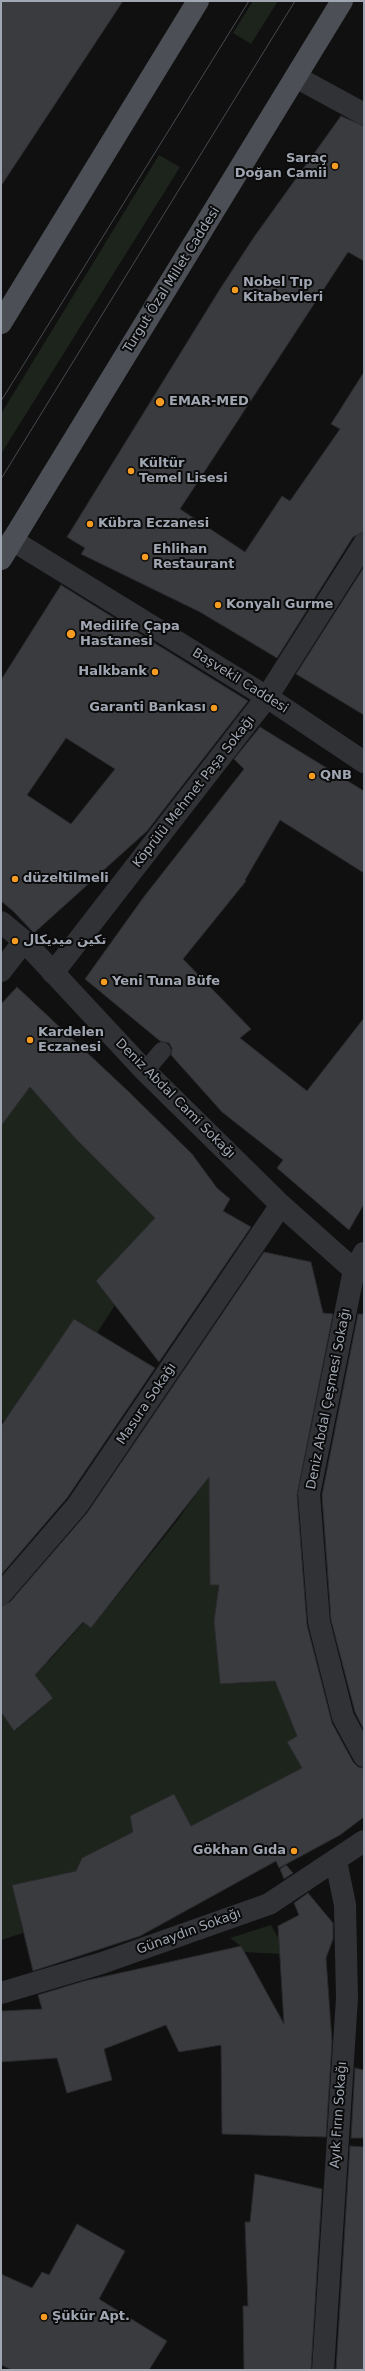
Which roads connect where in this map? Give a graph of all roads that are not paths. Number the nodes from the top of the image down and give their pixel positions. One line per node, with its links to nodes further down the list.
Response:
1 (198, 1): 5 (main road)
2 (342, 1): 3 (main road, Turgut Özal Millet Caddesi)
3 (296, 77): 4 (street); 6 (main road, Turgut Özal Millet Caddesi)
4 (364, 114)
5 (1, 323)
6 (12, 540): 8 (main road, Turgut Özal Millet Caddesi); 9 (street, Başvekil Caddesi)
7 (364, 544): 9 (street, Köprülü Mehmet Paşa Sokağı)
8 (1, 559)
9 (267, 697): 10 (street, Başvekil Caddesi); 14 (street, Köprülü Mehmet Paşa Sokağı)
10 (364, 762)
11 (1, 922): 12 (street, Deniz Abdal Cami Sokağı)
12 (24, 941): 13 (street); 14 (street, Deniz Abdal Cami Sokağı)
13 (1, 970)
14 (53, 973): 16 (street, Deniz Abdal Cami Sokağı)
15 (162, 1051): 16 (lane)
16 (145, 1071): 17 (street, Deniz Abdal Cami Sokağı)
17 (281, 1205): 18 (street, Deniz Abdal Cami Sokağı); 19 (street, Masura Sokağı)
18 (359, 1261): 20 (street, Deniz Abdal Çeşmesi Sokağı)
19 (1, 1594)
20 (364, 1756)
21 (364, 1842): 22 (street, Günaydın Sokağı)
22 (336, 1861): 23 (street, Günaydın Sokağı); 24 (street, Ayık Fırın Sokağı)
23 (1, 1993)
24 (356, 2001): 25 (street, Ayık Fırın Sokağı)
25 (323, 2370)

